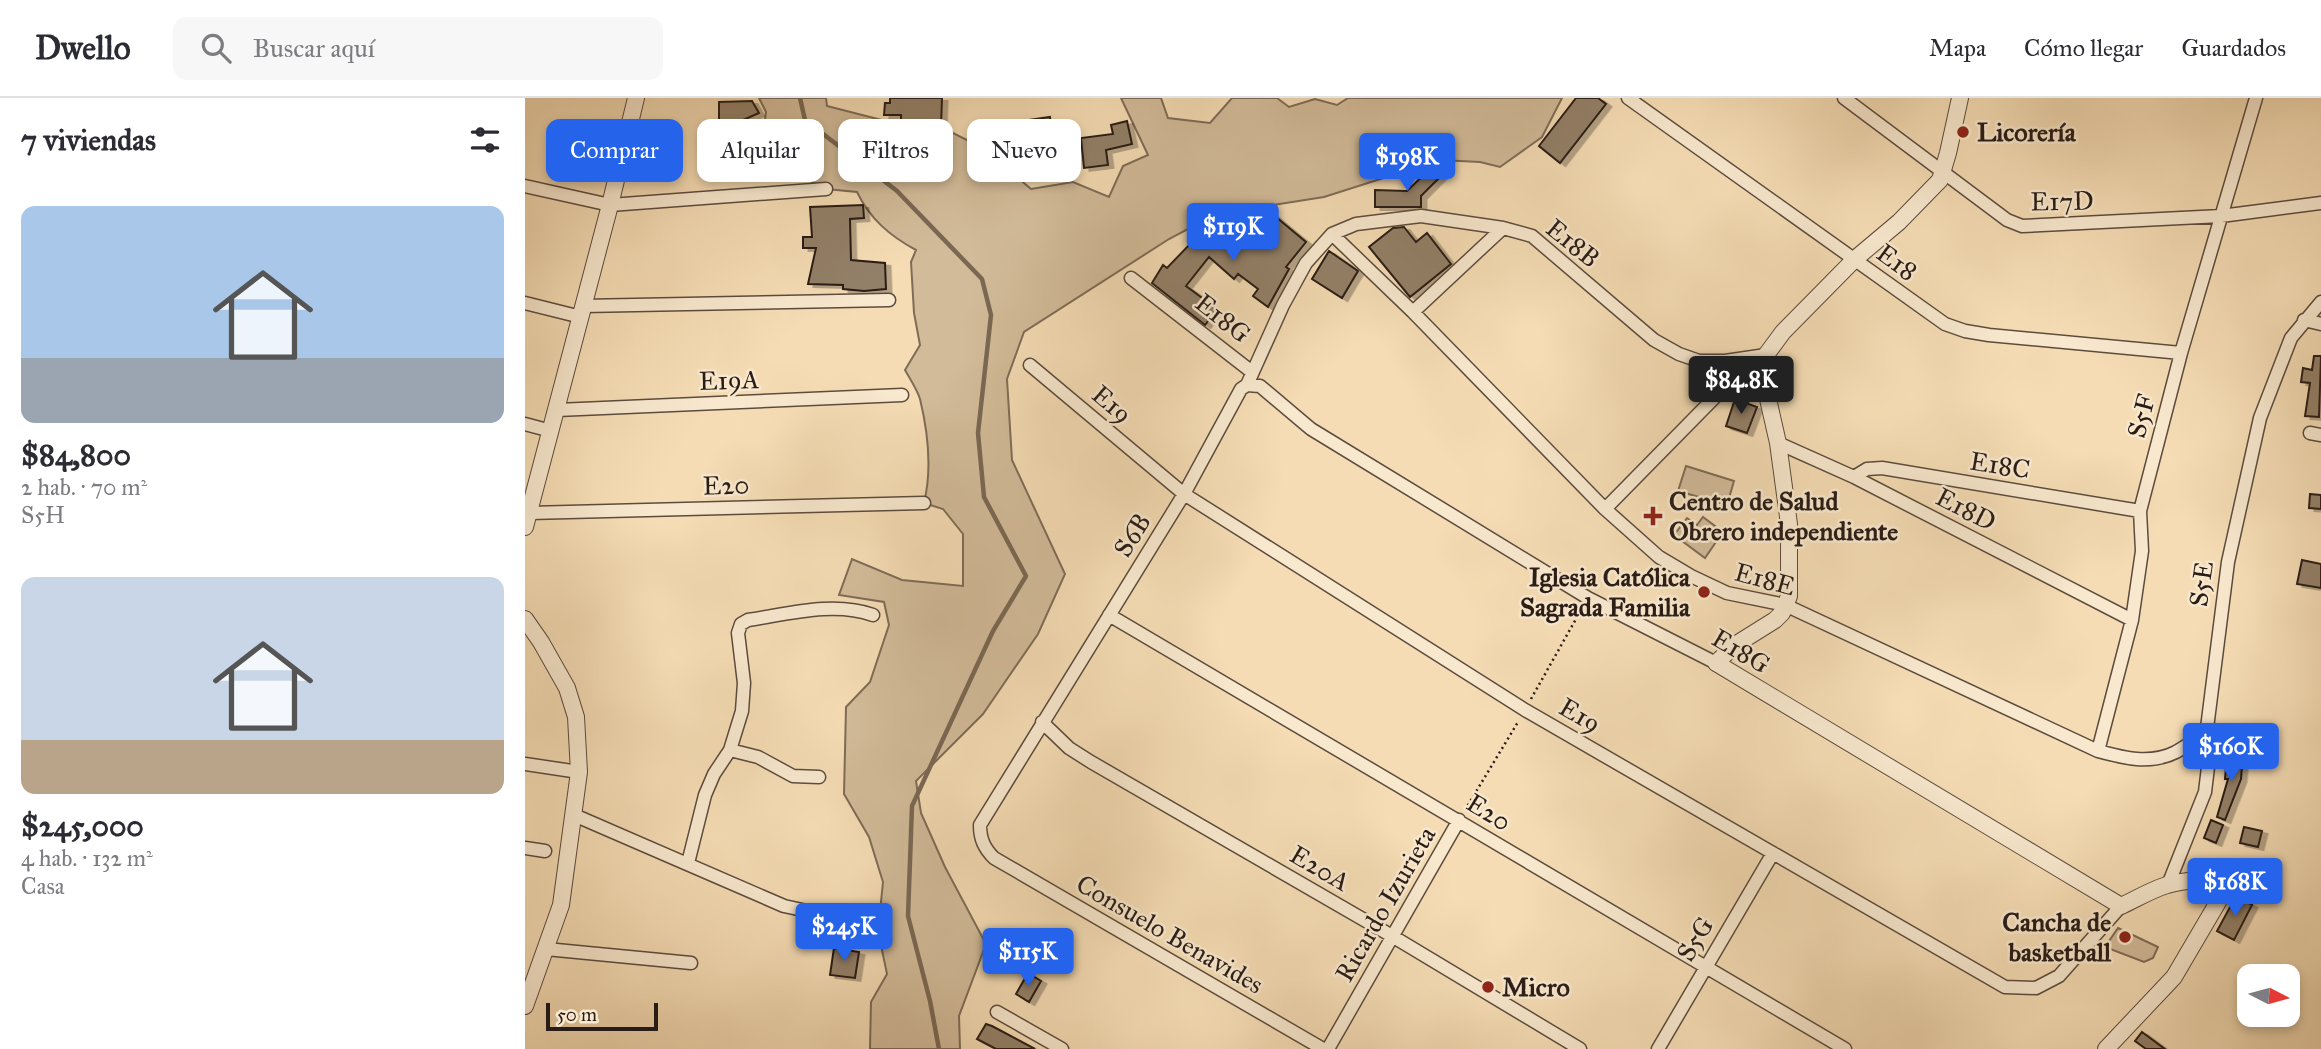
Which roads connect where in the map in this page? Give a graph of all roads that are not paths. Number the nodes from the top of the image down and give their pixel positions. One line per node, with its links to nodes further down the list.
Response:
1 (636, 98): 10 (street)
2 (1627, 98): 14 (street, E18)
3 (1844, 98): 6 (street, E17D)
4 (1960, 98): 6 (street)
5 (2256, 98): 11 (street, S5F)
6 (1944, 172): 11 (street, E17D); 14 (street)
7 (525, 186): 10 (street)
8 (826, 189): 10 (street)
9 (2321, 203): 11 (street, E17D)
10 (610, 205): 19 (street)
11 (2221, 216): 23 (street, S5F)
12 (1503, 228): 13 (street, E18B); 20 (street); 24 (street, E18B)
13 (1332, 234): 20 (street, E18E); 26 (street, S6B)
14 (1855, 260): 23 (street, E18); 24 (street)
15 (1131, 278): 26 (street, E18G)
16 (889, 300): 19 (street)
17 (2321, 302): 21 (street, S5E)
18 (525, 303): 19 (street)
19 (582, 312): 29 (street)
20 (1413, 312): 36 (street, E18E)
21 (2304, 320): 22 (street); 46 (street, S5E)
22 (2321, 324)
23 (2181, 353): 37 (street, S5F)
24 (1766, 355): 32 (street); 36 (street)
25 (1030, 365): 34 (street, E19)
26 (1252, 372): 27 (street, S6B)
27 (1247, 385): 34 (street, S6B); 44 (street, E18G)
28 (902, 395): 29 (street, E19A)
29 (557, 410): 31 (street)
30 (525, 424): 31 (street)
31 (551, 431): 38 (street)
32 (1778, 443): 33 (street, E18D); 39 (street)
33 (1854, 477): 37 (street, E18C); 43 (street, E18D)
34 (1184, 494): 41 (street, S6B); 56 (street, E19)
35 (924, 503): 38 (street, E20)
36 (1605, 509): 39 (street, E18E)
37 (2140, 511): 43 (street, S5F)
38 (527, 520)
39 (1785, 605): 44 (street); 48 (street, E18E)
40 (873, 615): 47 (street)
41 (1109, 615): 45 (street, S6B); 53 (street, E20)
42 (525, 619): 50 (street)
43 (2132, 620): 48 (street, S5F)
44 (1716, 663): 60 (street, E18G)
45 (1042, 722): 57 (street, S6B); 62 (street, E20A)
46 (2206, 736): 48 (street, E18E); 59 (street, S5E)
47 (730, 750): 51 (street); 58 (street)
48 (2098, 751)
49 (525, 764): 50 (street)
50 (579, 772): 52 (street)
51 (819, 777)
52 (573, 815): 58 (street); 63 (street)
53 (1459, 820): 62 (street, Ricardo Izurieta); 65 (street, E20)
54 (525, 848): 55 (street)
55 (545, 851)
56 (1773, 853): 60 (street, E19); 65 (street, S5G)
57 (994, 858): 69 (street, Consuelo Benavides)
58 (688, 863): 61 (street)
59 (2168, 885): 60 (street); 73 (street)
60 (2121, 906)
61 (846, 911)
62 (1392, 936): 69 (street, Ricardo Izurieta); 70 (street, E20A)
63 (546, 949): 64 (street); 66 (street)
64 (691, 963)
65 (1704, 967): 71 (street, S5G); 72 (street, E20)
66 (525, 1006)
67 (997, 1012): 68 (street)
68 (1062, 1049)
69 (1325, 1049)
70 (1580, 1049)
71 (1658, 1049)
72 (1845, 1049)
73 (2106, 1049)

